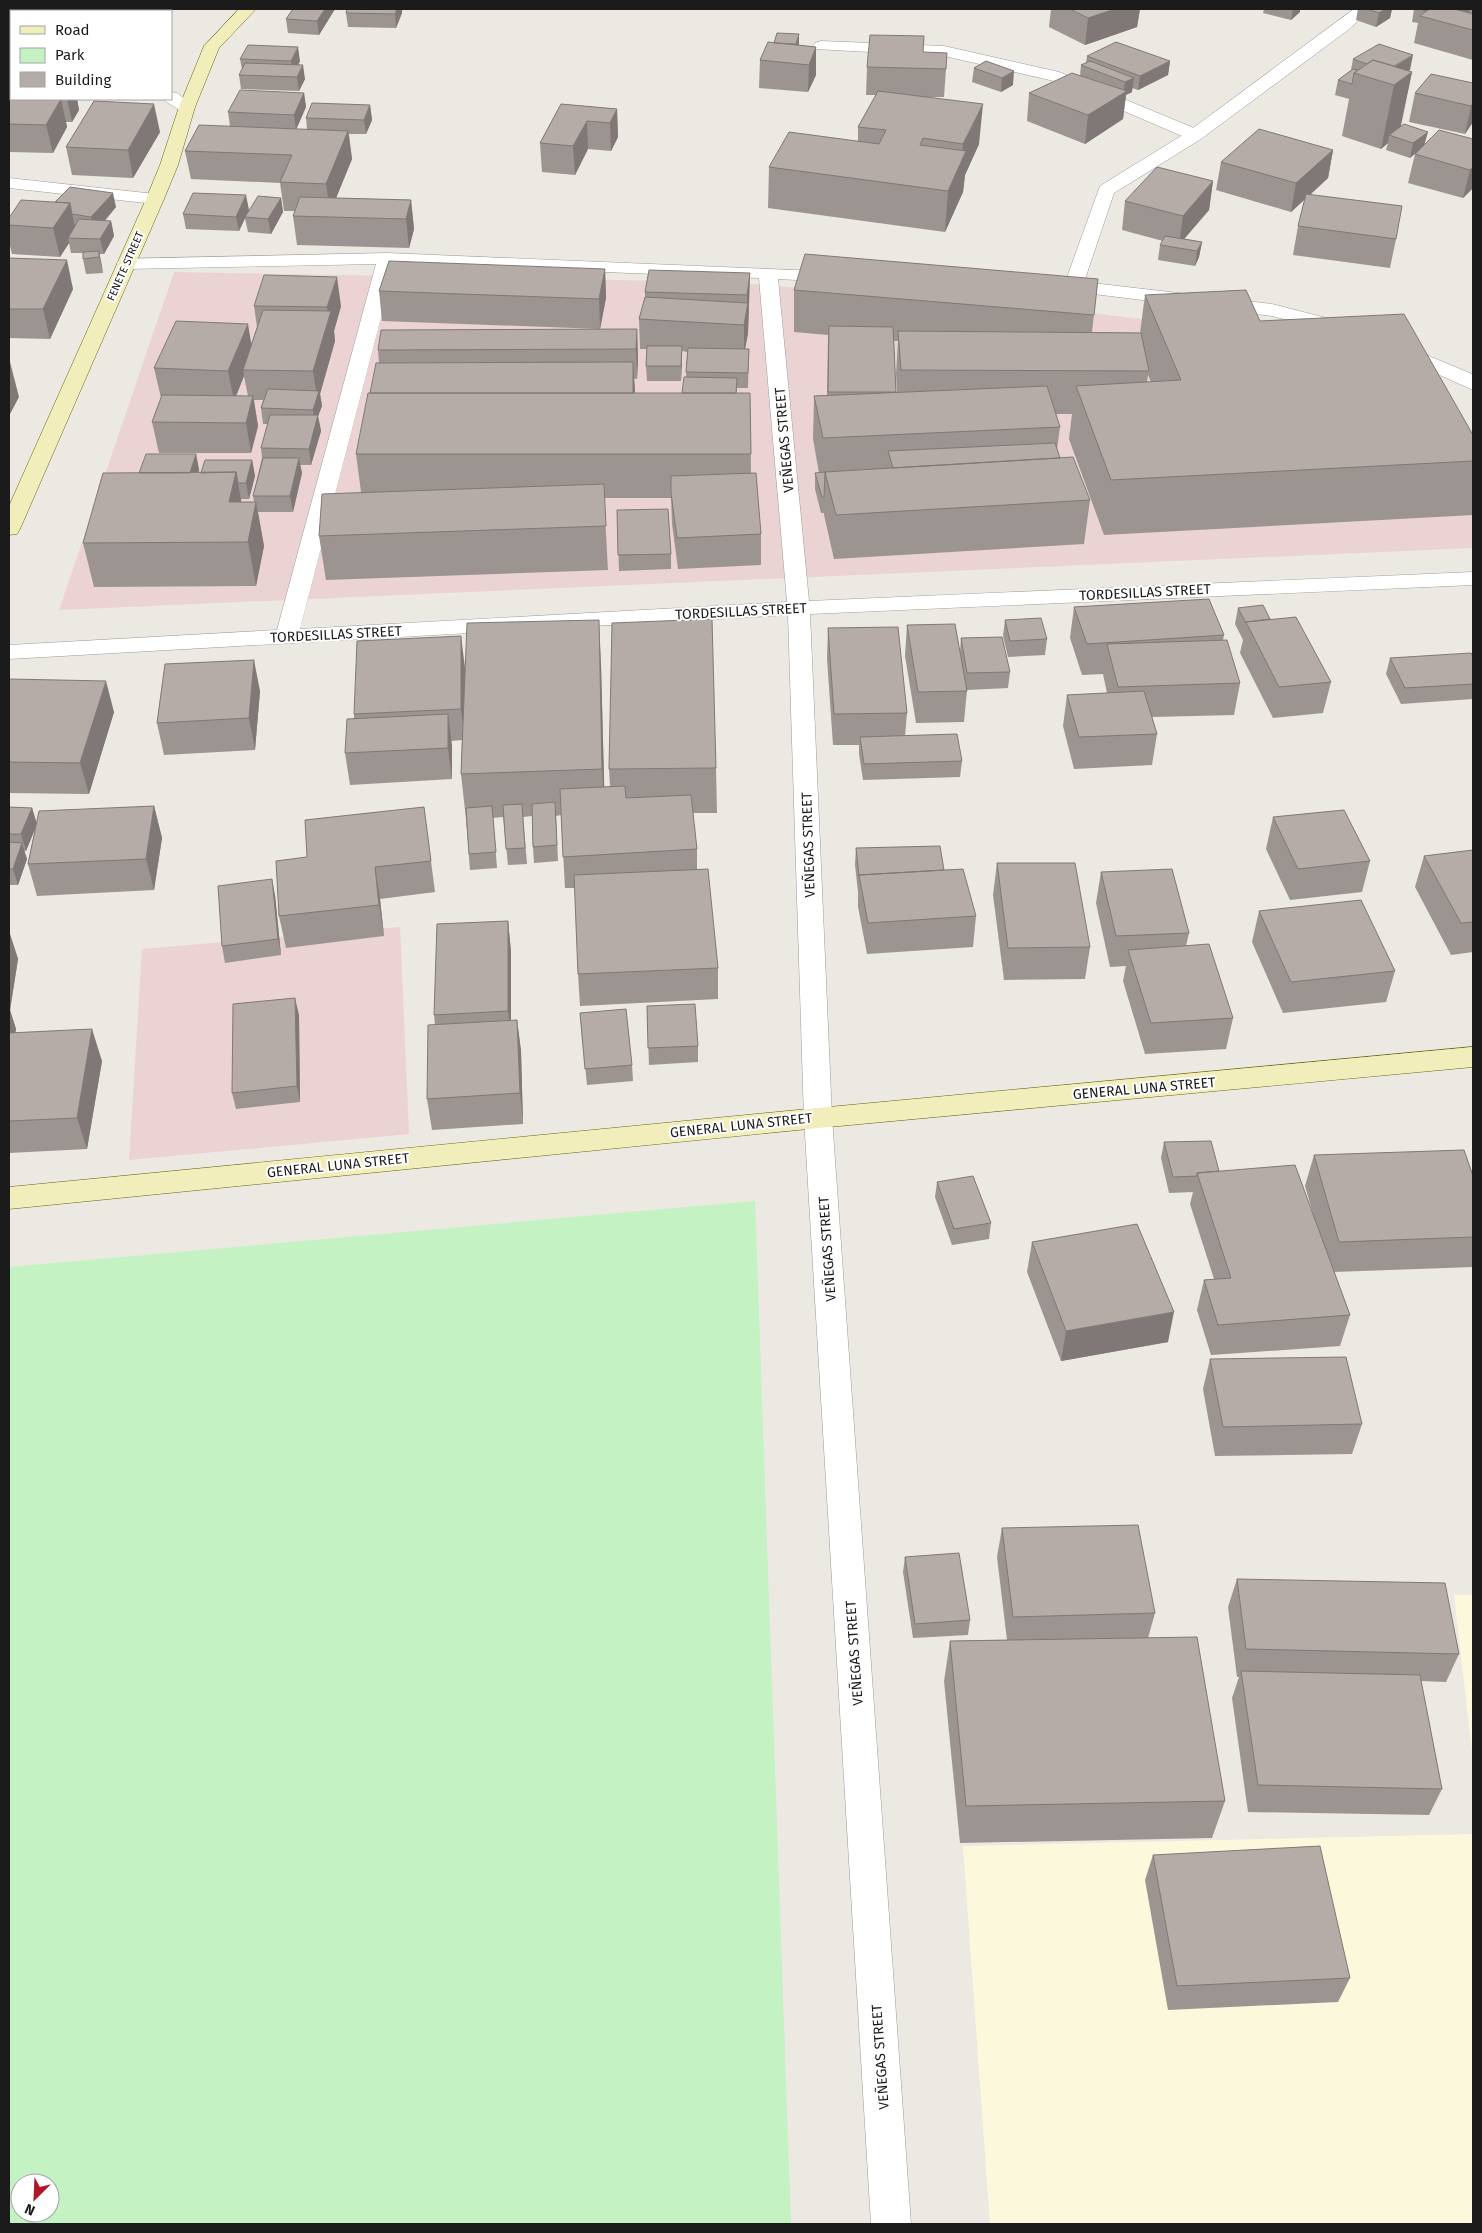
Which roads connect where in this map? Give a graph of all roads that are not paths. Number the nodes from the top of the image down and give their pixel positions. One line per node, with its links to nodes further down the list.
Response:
1 (248, 9): 5 (main road, FENETE STREET)
2 (1363, 9): 6 (street)
3 (821, 46): 6 (street)
4 (172, 98): 5 (street)
5 (187, 107): 8 (main road, FENETE STREET)
6 (1195, 134): 14 (street)
7 (9, 183): 8 (street)
8 (155, 199): 10 (main road, FENETE STREET)
9 (387, 258): 10 (street); 11 (street); 19 (street)
10 (126, 263): 16 (main road, FENETE STREET)
11 (768, 274): 12 (street); 18 (street, VEÑEGAS STREET)
12 (857, 277)
13 (1044, 285): 14 (street)
14 (1073, 286): 15 (street)
15 (1473, 384)
16 (9, 529)
17 (1473, 578): 18 (street, TORDESILLAS STREET)
18 (799, 608): 19 (street, TORDESILLAS STREET); 22 (street, VEÑEGAS STREET)
19 (287, 636): 20 (street, TORDESILLAS STREET)
20 (9, 652)
21 (1473, 1058): 22 (main road, GENERAL LUNA STREET)
22 (818, 1118): 23 (main road, GENERAL LUNA STREET); 24 (street, VEÑEGAS STREET)
23 (9, 1198)
24 (891, 2224)

